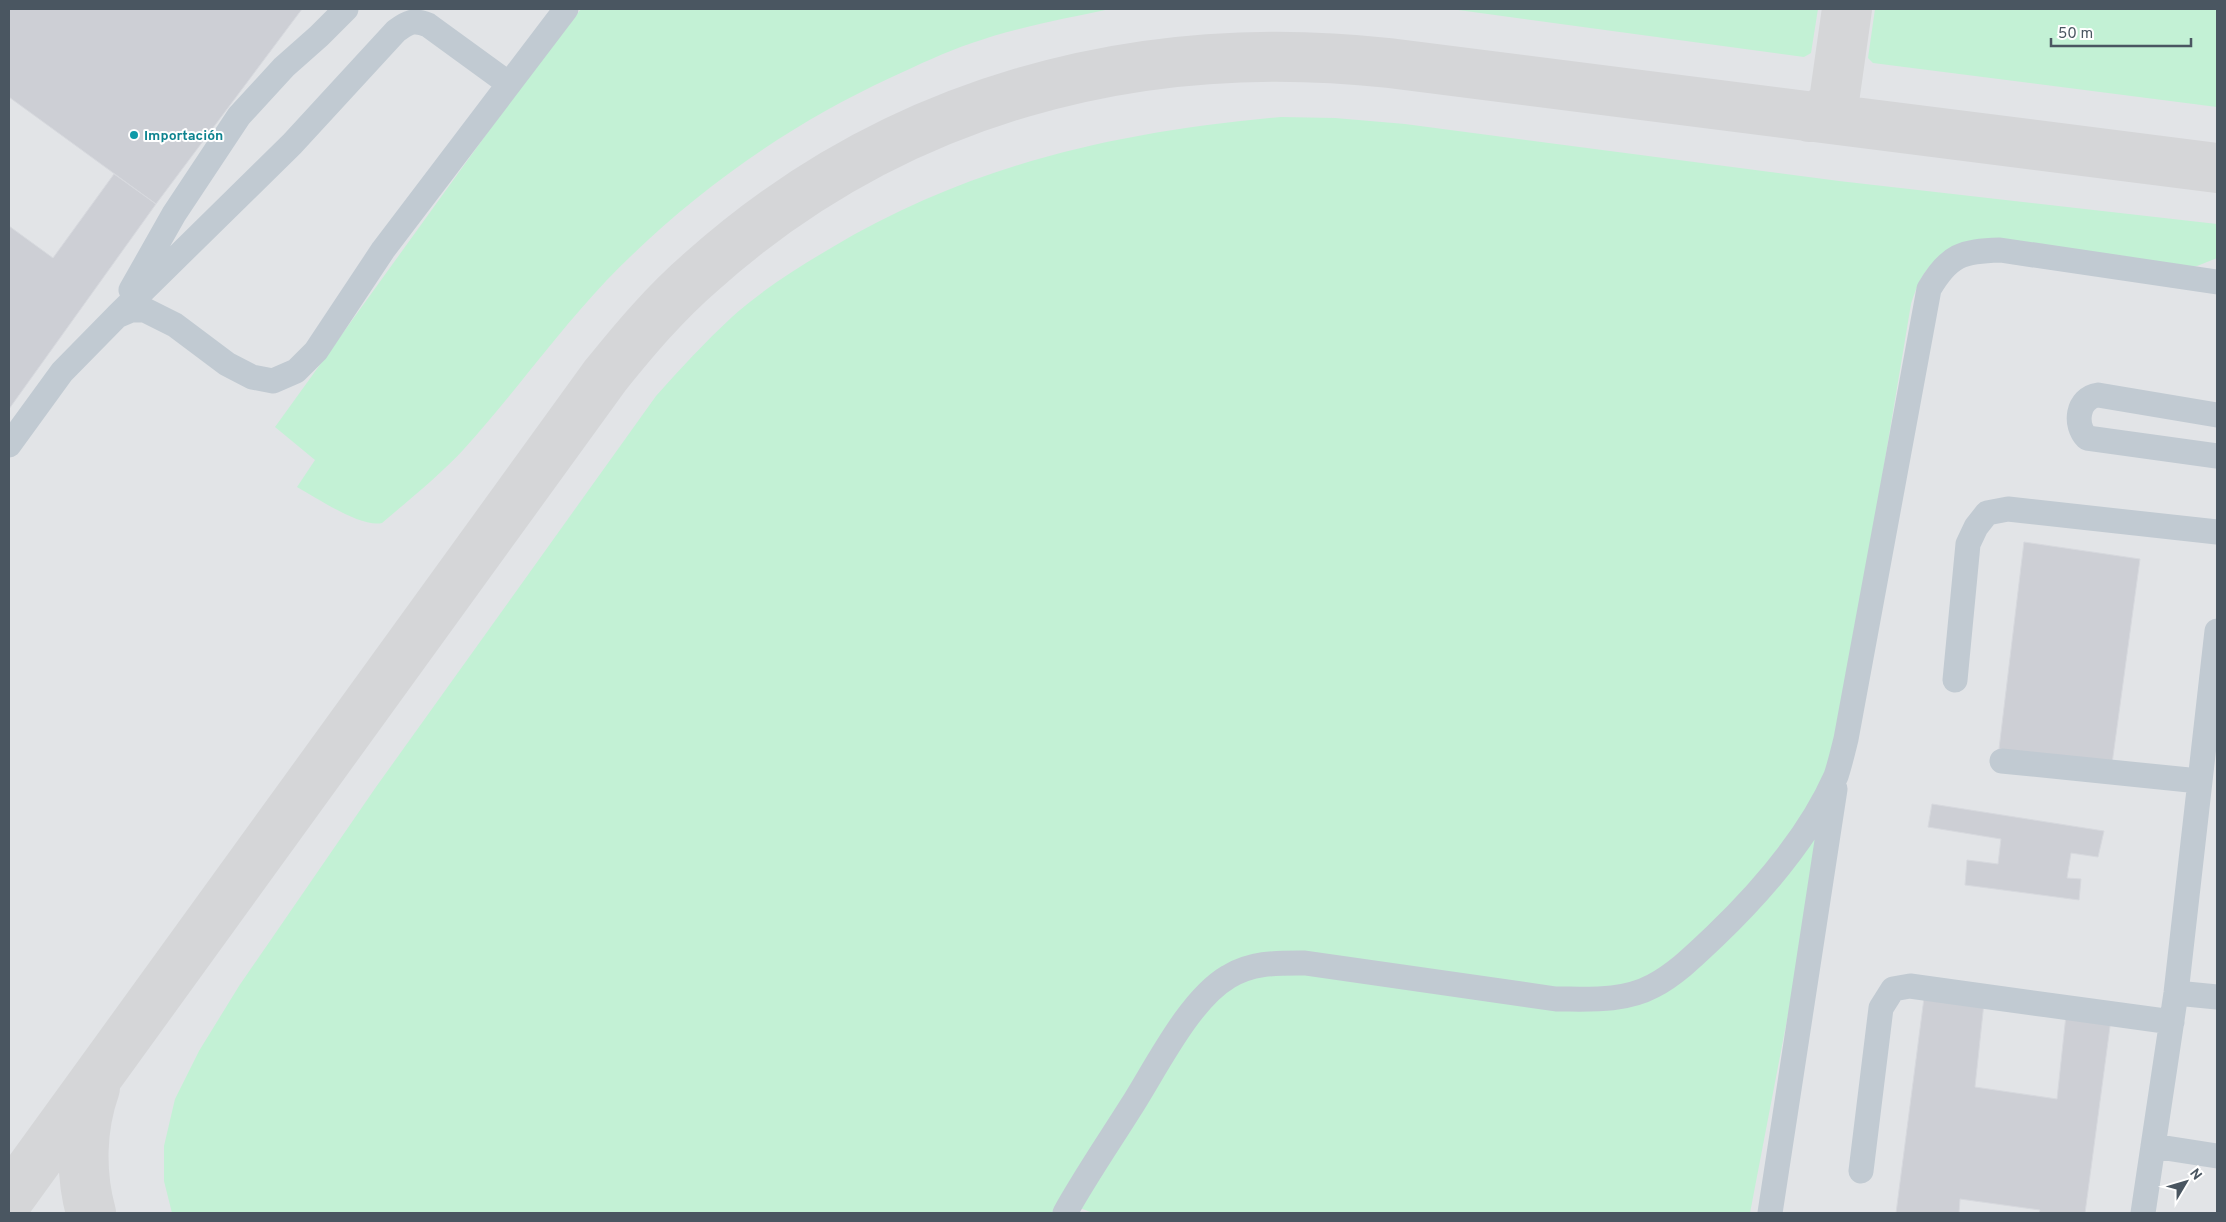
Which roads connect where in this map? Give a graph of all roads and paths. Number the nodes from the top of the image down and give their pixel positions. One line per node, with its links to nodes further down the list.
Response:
1 (346, 9): 5 (lane)
2 (566, 9): 3 (lane)
3 (509, 84): 5 (lane); 5 (lane)
4 (2217, 282): 13 (lane)
5 (116, 316): 7 (lane)
6 (2217, 415): 8 (lane)
7 (9, 445)
8 (2217, 456)
9 (2217, 532): 11 (lane)
10 (2217, 631): 14 (lane)
11 (1955, 680)
12 (2002, 761): 14 (lane)
13 (1837, 774): 21 (lane); 22 (lane)
14 (2199, 781): 15 (lane)
15 (2176, 993): 16 (lane); 17 (lane)
16 (2217, 996)
17 (2172, 1022): 18 (lane); 20 (lane)
18 (2153, 1146): 19 (lane); 23 (lane)
19 (2217, 1156)
20 (1861, 1171)
21 (1065, 1213)
22 (1770, 1213)
23 (2143, 1213)

